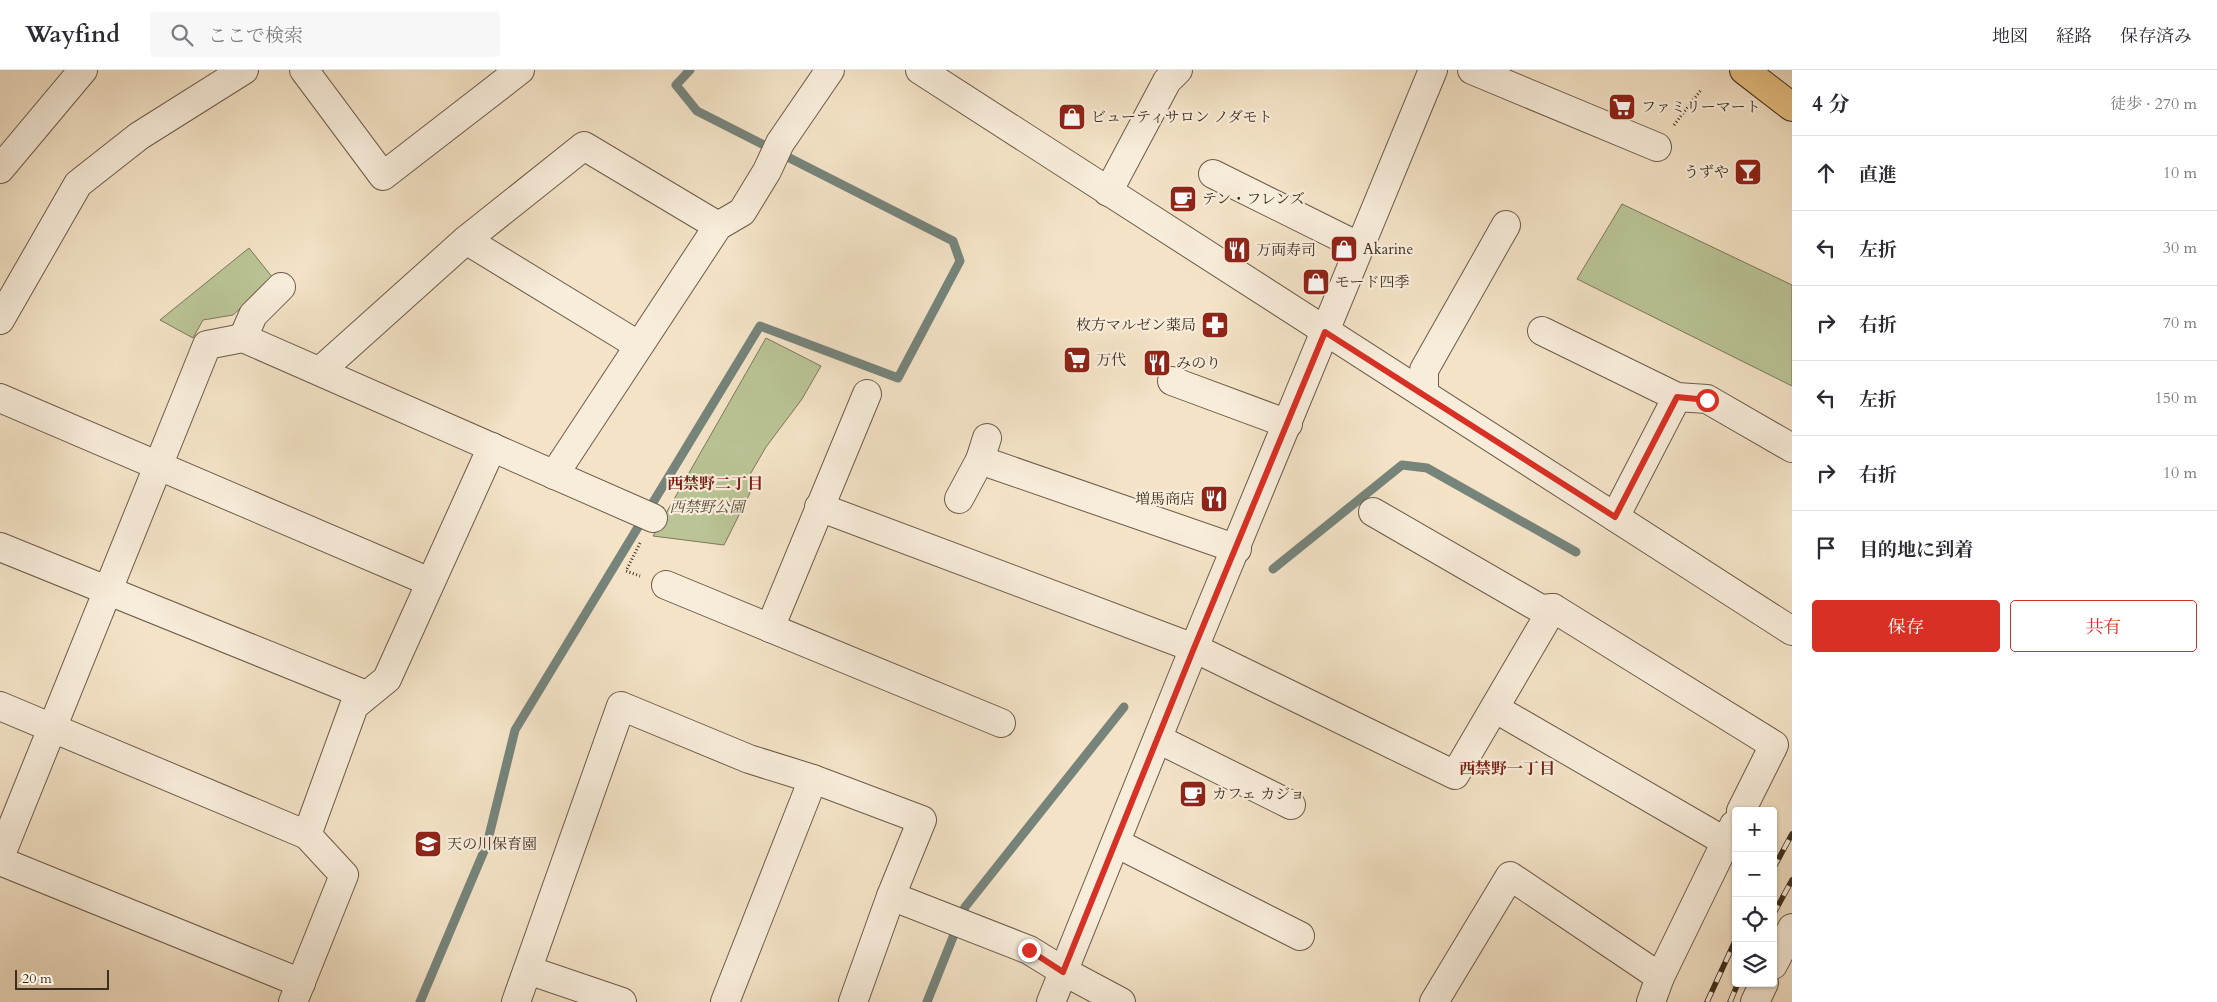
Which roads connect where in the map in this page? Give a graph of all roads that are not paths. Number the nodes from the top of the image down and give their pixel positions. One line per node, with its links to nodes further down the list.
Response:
1 (83, 70): 15 (street)
2 (244, 70): 23 (street)
3 (304, 70): 4 (street)
4 (520, 70)
5 (830, 70): 19 (street)
6 (920, 70): 17 (street)
7 (1178, 70): 17 (street)
8 (1433, 70): 21 (street)
9 (1472, 70): 14 (street)
10 (1744, 70): 11 (main road)
11 (1767, 86): 12 (main road); 13 (main road)
12 (1792, 107)
13 (1792, 117)
14 (1657, 147)
15 (0, 169)
16 (1213, 174): 21 (street)
17 (1108, 192): 25 (street)
18 (1506, 225): 31 (street)
19 (718, 226): 20 (street); 27 (street)
20 (466, 240): 27 (street); 28 (street)
21 (1360, 247): 25 (street)
22 (281, 287): 26 (street)
23 (0, 320)
24 (1542, 331): 32 (street)
25 (1325, 332): 31 (street); 34 (street)
26 (243, 338): 28 (street); 37 (street)
27 (638, 346): 38 (street)
28 (320, 371): 35 (street)
29 (1172, 381): 34 (street)
30 (867, 394): 40 (street)
31 (1424, 394): 43 (street)
32 (1677, 397): 36 (street); 43 (street)
33 (0, 398): 37 (street)
34 (1288, 424): 45 (street)
35 (492, 447): 38 (street); 46 (street)
36 (1792, 448)
37 (159, 464): 46 (street); 48 (street)
38 (554, 474): 42 (street)
39 (959, 499): 45 (street)
40 (820, 506): 50 (street); 52 (street)
41 (1373, 512): 49 (street)
42 (646, 515)
43 (1615, 517): 51 (street)
44 (0, 547): 48 (street)
45 (1236, 549): 52 (street)
46 (430, 582): 53 (street)
47 (666, 585): 50 (street)
48 (108, 590): 53 (street); 57 (street)
49 (1554, 608): 55 (street); 61 (street)
50 (770, 628): 56 (street)
51 (1792, 631)
52 (1194, 648): 55 (street); 58 (street)
53 (366, 695): 63 (street)
54 (0, 706): 57 (street)
55 (1496, 709): 62 (street)
56 (1001, 723)
57 (52, 728): 63 (street); 65 (street)
58 (1158, 739): 60 (street); 64 (street)
59 (813, 779): 67 (street); 71 (street); 78 (street)
60 (1291, 805)
61 (1743, 807)
62 (1731, 832): 73 (street)
63 (307, 835): 75 (street)
64 (1116, 843): 69 (street); 72 (street)
65 (0, 857)
66 (0, 861): 75 (street)
67 (890, 896): 72 (street); 79 (street)
68 (1792, 928): 70 (street)
69 (1300, 936)
70 (1777, 957)
71 (528, 970): 76 (street); 77 (street)
72 (1063, 972): 80 (street); 81 (street)
73 (1660, 977): 82 (street); 83 (street)
74 (1762, 987): 84 (street)
75 (297, 993)
76 (516, 1002)
77 (622, 1002)
78 (726, 1002)
79 (854, 1002)
80 (1051, 1002)
81 (1121, 1002)
82 (1434, 1002)
83 (1652, 1002)
84 (1755, 1002)

